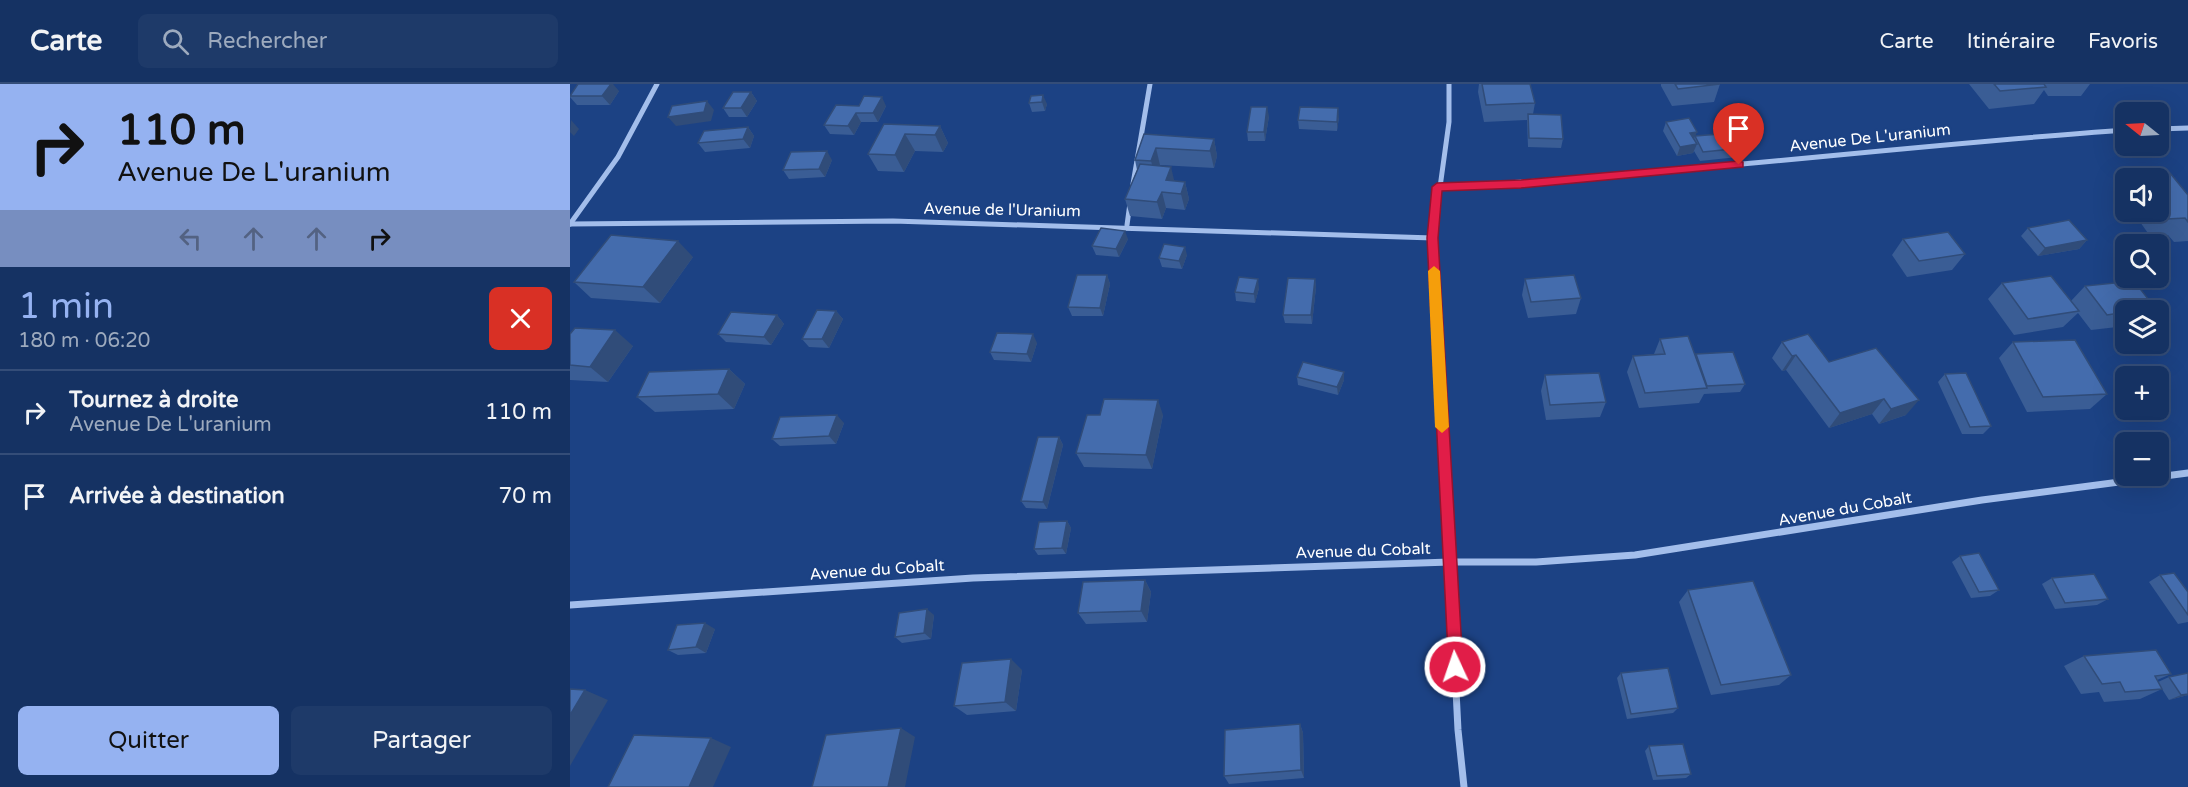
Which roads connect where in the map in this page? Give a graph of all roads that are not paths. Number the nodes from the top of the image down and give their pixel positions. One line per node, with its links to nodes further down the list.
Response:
1 (657, 84): 8 (street)
2 (1150, 84): 9 (street)
3 (1449, 84): 7 (street)
4 (2188, 128): 5 (street)
5 (2169, 129)
6 (2115, 131): 7 (street, Avenue De L'uranium)
7 (1437, 187): 10 (street)
8 (570, 224): 9 (street, Avenue de l'Uranium)
9 (1126, 225): 10 (street, Avenue de l'Uranium)
10 (1432, 238): 12 (street)
11 (2188, 473): 12 (street, Avenue du Cobalt)
12 (1450, 562): 13 (street, Avenue du Cobalt); 14 (street)
13 (570, 605)
14 (1464, 787)

